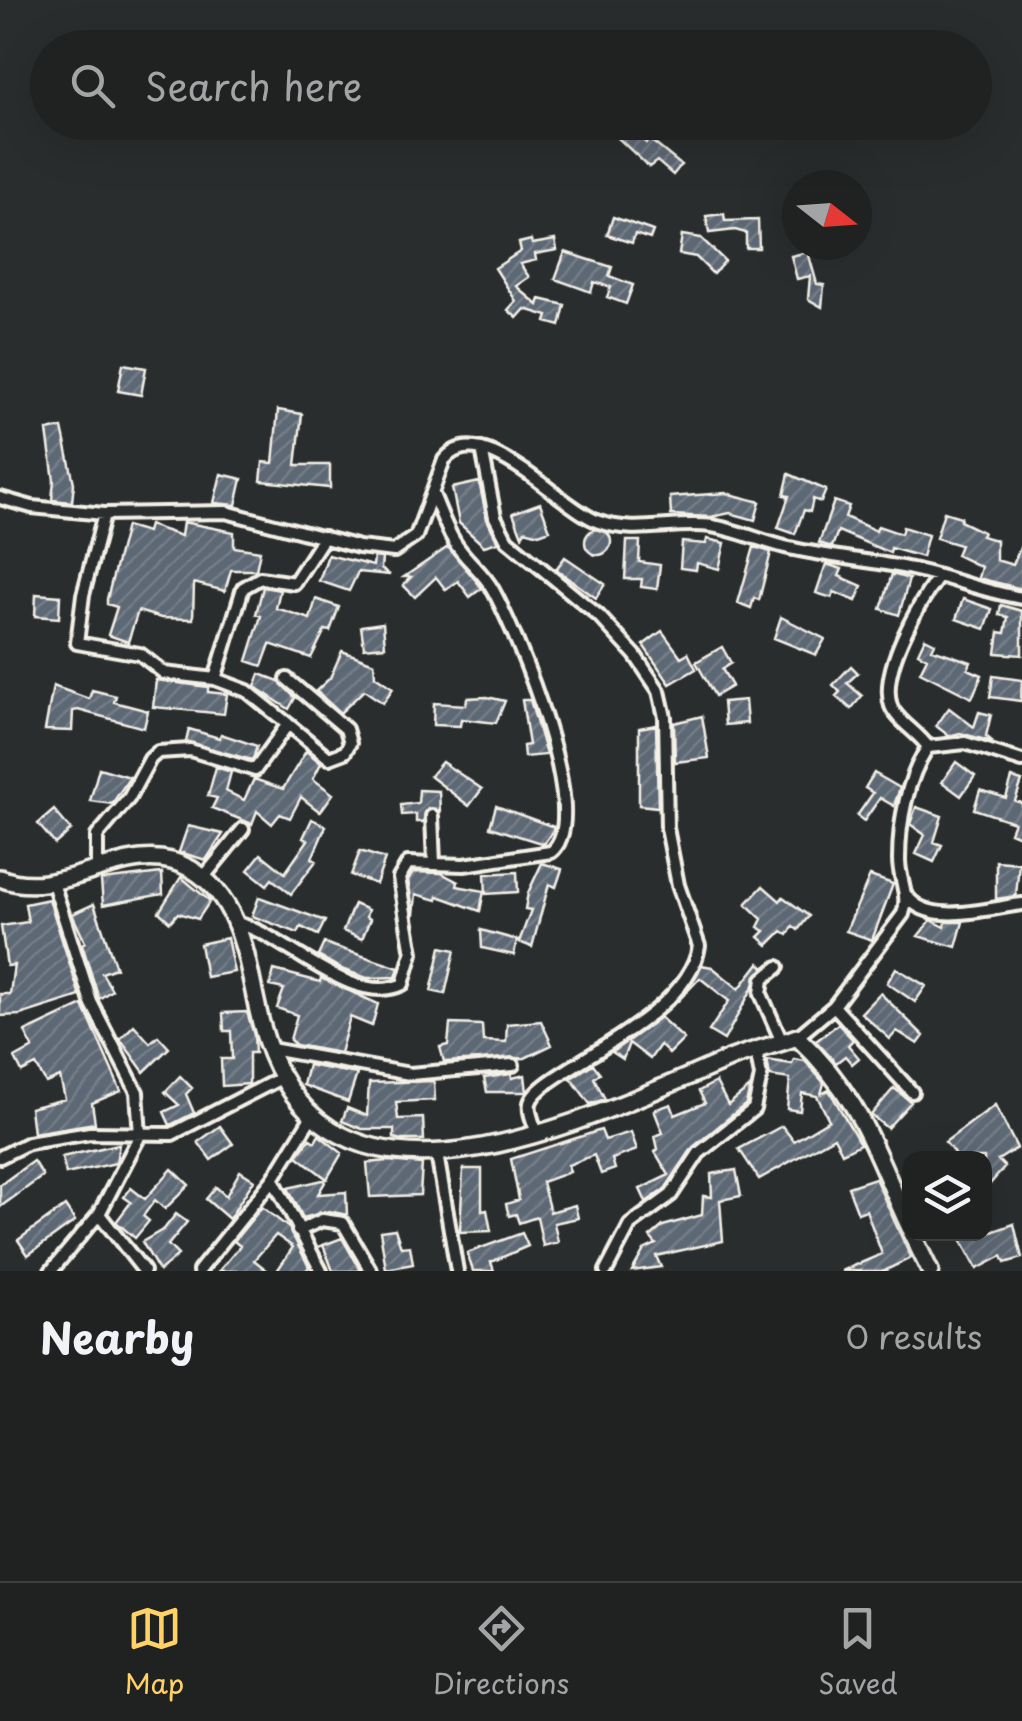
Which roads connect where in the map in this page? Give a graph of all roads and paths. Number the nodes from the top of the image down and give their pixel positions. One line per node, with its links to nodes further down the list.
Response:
1 (482, 449): 2 (street); 6 (street); 32 (street)
2 (431, 491): 5 (street); 15 (street)
3 (0, 498): 4 (street)
4 (104, 514): 5 (street); 9 (street)
5 (324, 537): 9 (street)
6 (939, 576): 7 (street); 11 (street)
7 (1022, 598)
8 (287, 679): 10 (street)
9 (215, 680): 10 (street)
10 (288, 724): 16 (street)
11 (928, 746): 12 (street); 20 (street)
12 (1022, 761)
13 (432, 816): 15 (street)
14 (243, 829): 18 (street)
15 (434, 864): 22 (street)
16 (98, 868): 18 (street); 19 (street)
17 (0, 878): 19 (street)
18 (203, 878): 22 (street)
19 (53, 883): 33 (street)
20 (907, 896): 21 (street); 24 (street)
21 (1022, 904)
22 (236, 923): 26 (street)
23 (778, 967): 25 (street)
24 (834, 1006): 25 (street); 30 (street)
25 (790, 1040): 27 (street); 37 (street)
26 (270, 1049): 28 (street); 29 (street)
27 (756, 1050): 32 (street); 47 (street)
28 (513, 1065)
29 (279, 1079): 31 (street); 33 (street)
30 (912, 1092)
31 (312, 1116): 34 (street); 36 (street)
32 (537, 1133): 34 (street)
33 (140, 1136): 35 (street); 38 (street)
34 (437, 1154): 46 (street)
35 (0, 1158)
36 (273, 1179): 39 (street); 43 (street)
37 (902, 1211)
38 (99, 1214): 41 (street); 42 (street)
39 (298, 1231): 44 (street); 45 (street)
40 (916, 1241): 48 (street)
41 (51, 1271)
42 (144, 1271)
43 (199, 1271)
44 (322, 1271)
45 (371, 1271)
46 (457, 1271)
47 (606, 1271)
48 (930, 1271)

